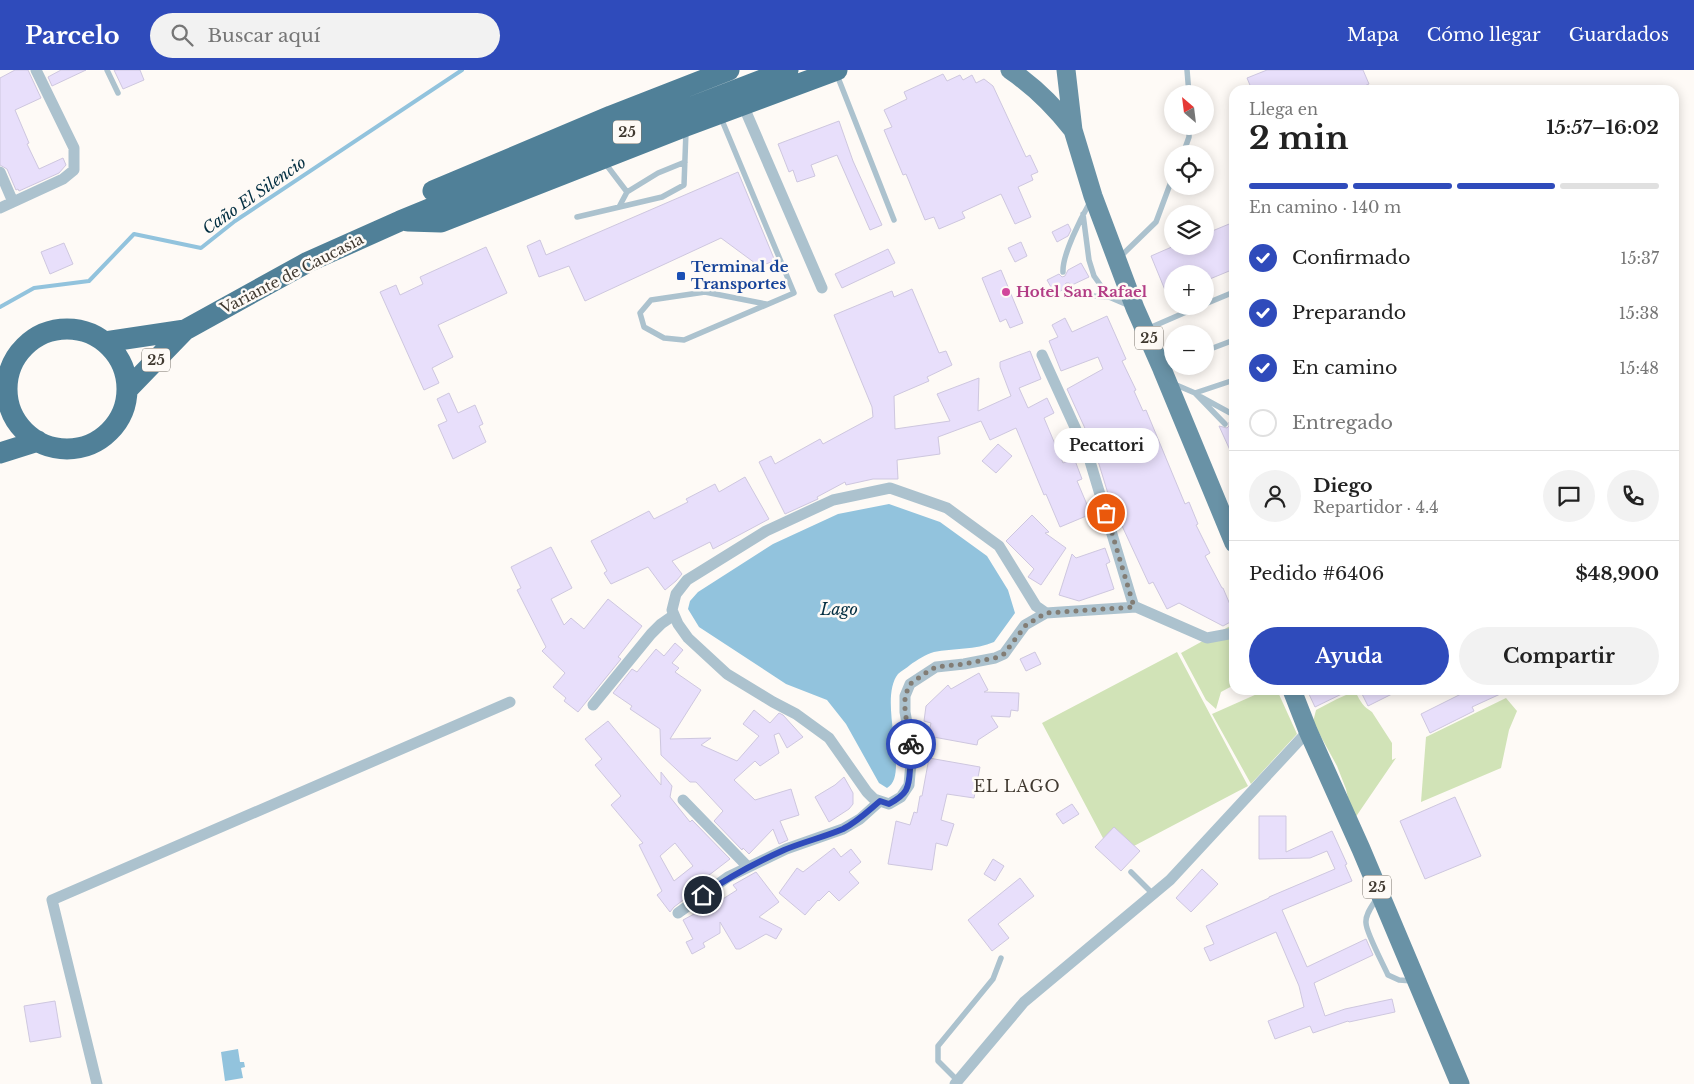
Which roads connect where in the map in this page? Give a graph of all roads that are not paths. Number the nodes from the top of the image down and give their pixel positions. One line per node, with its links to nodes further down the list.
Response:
1 (36, 70): 21 (street)
2 (107, 70): 10 (lane)
3 (729, 70): 26 (highway)
4 (788, 70): 26 (highway, 25)
5 (836, 70): 11 (highway); 27 (lane)
6 (1010, 70): 14 (main road)
7 (1187, 70): 9 (lane)
8 (1065, 72): 14 (main road, 25)
9 (1188, 85)
10 (118, 93)
11 (743, 105): 12 (highway); 31 (street)
12 (719, 114): 13 (highway); 35 (lane)
13 (686, 126): 15 (highway); 16 (lane)
14 (1073, 130): 20 (main road, 25)
15 (602, 159): 18 (lane); 26 (highway)
16 (685, 162): 18 (lane); 22 (lane)
17 (0, 172): 21 (street)
18 (627, 192): 22 (lane)
19 (1166, 195): 28 (lane)
20 (1094, 196): 24 (lane); 28 (main road, 25)
21 (13, 202): 23 (street)
22 (620, 207): 25 (lane)
23 (0, 208)
24 (1083, 214): 29 (lane); 33 (lane)
25 (577, 217)
26 (400, 220): 38 (highway, Variante de Caucasia / 25)
27 (894, 220)
28 (1116, 260): 36 (main road, 25)
29 (1063, 272)
30 (1068, 287): 33 (lane)
31 (822, 288)
32 (1229, 294): 34 (lane)
33 (1109, 297): 36 (lane)
34 (1214, 300)
35 (766, 304): 35 (lane)
36 (1135, 308): 39 (main road, 25)
37 (1179, 315): 39 (lane)
38 (185, 330): 40 (highway, Variante de Caucasia / 25); 48 (highway, Variante de Caucasia / 25)
39 (1145, 330): 44 (main road, 25)
40 (105, 342): 48 (highway); 50 (highway)
41 (1229, 342): 42 (lane)
42 (1214, 348)
43 (1042, 355): 56 (street)
44 (1164, 368)
45 (1167, 375): 55 (main road, 25)
46 (1170, 375): 49 (lane)
47 (1229, 382): 49 (lane)
48 (127, 390): 53 (highway)
49 (1195, 393): 51 (lane); 52 (lane)
50 (4, 400): 53 (highway)
51 (1229, 411)
52 (1225, 424)
53 (38, 441): 54 (highway)
54 (0, 453)
55 (1229, 530)
56 (1134, 607): 57 (street); 59 (street)
57 (1046, 613): 58 (street); 65 (street)
58 (674, 615): 62 (street); 65 (street)
59 (1229, 634)
60 (1294, 695): 63 (main road, 25)
61 (510, 702): 74 (street)
62 (594, 705)
63 (1308, 731): 68 (street); 69 (main road, 25)
64 (683, 800): 66 (street)
65 (880, 801): 66 (street)
66 (748, 867): 70 (street)
67 (1131, 872): 68 (lane)
68 (1153, 894): 73 (street)
69 (1380, 894): 72 (main road, 25); 72 (lane)
70 (678, 913)
71 (1001, 958): 73 (lane)
72 (1416, 981): 75 (main road, 25)
73 (956, 1082)
74 (97, 1084)
75 (1460, 1084)

